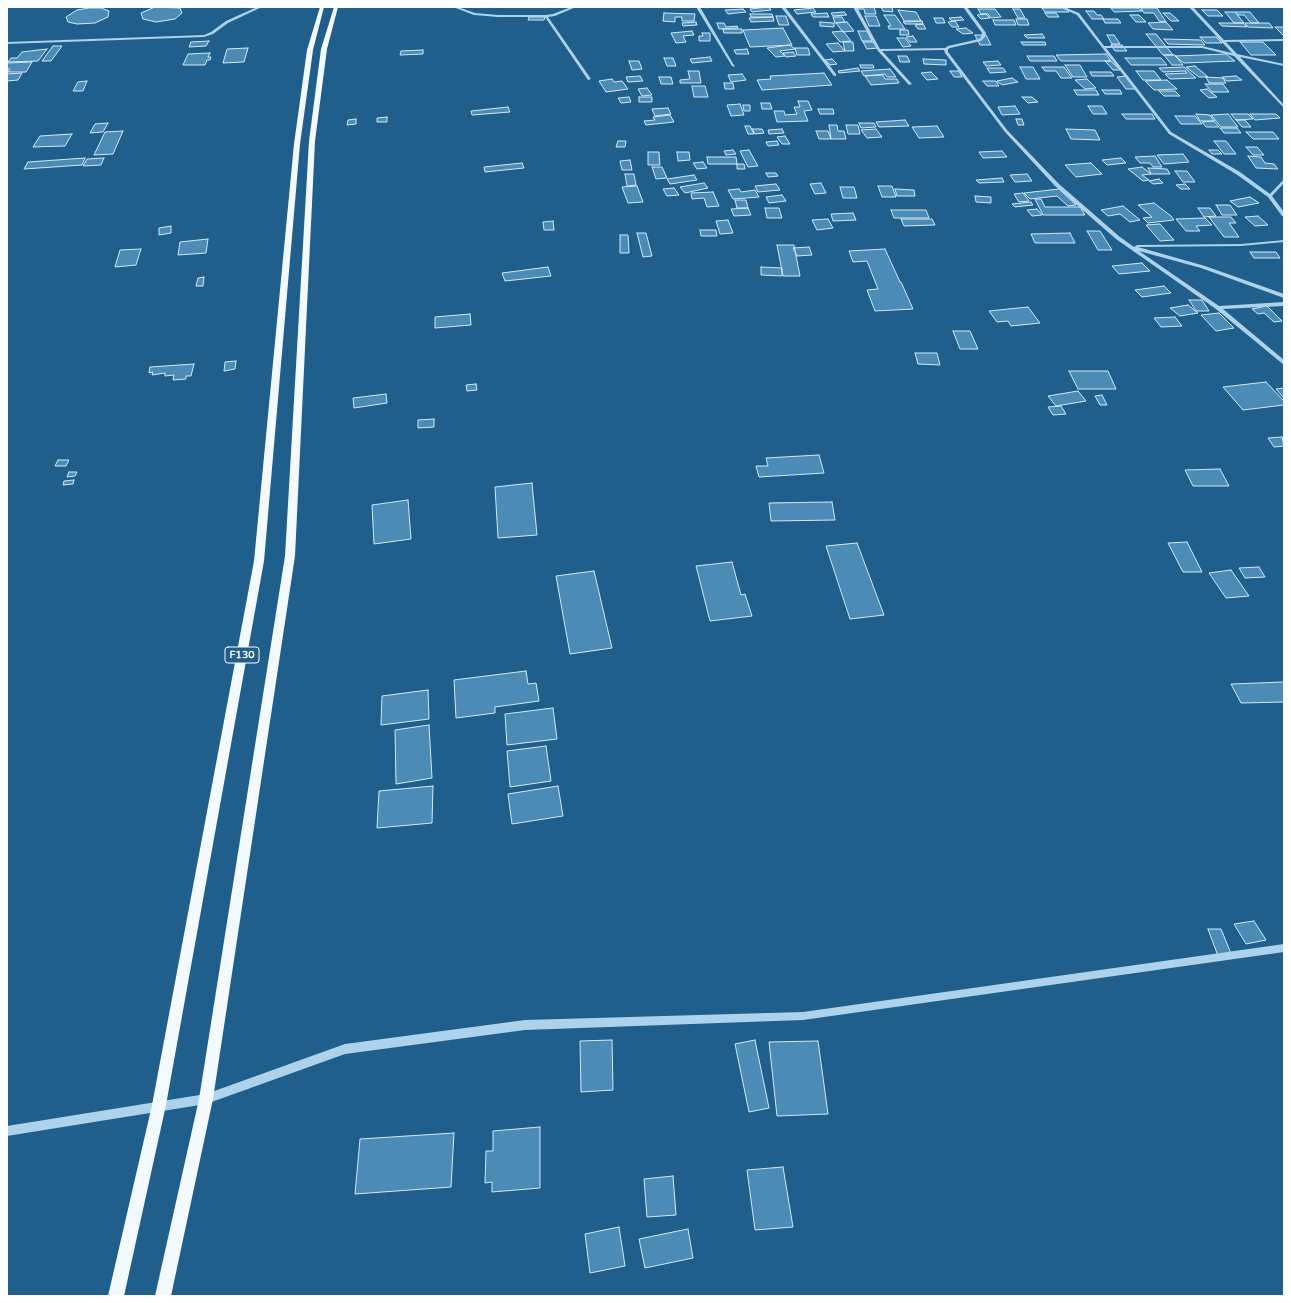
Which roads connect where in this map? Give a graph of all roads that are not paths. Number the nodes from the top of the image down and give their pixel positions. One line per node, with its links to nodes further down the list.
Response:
1 (260, 7): 15 (street)
2 (322, 7): 37 (main road, F130)
3 (336, 7): 36 (main road, F130)
4 (455, 7): 12 (street)
5 (574, 7): 12 (street)
6 (698, 7): 21 (street)
7 (783, 7): 22 (street)
8 (855, 7): 18 (street)
9 (965, 7): 17 (street)
10 (1061, 7): 16 (street)
11 (1191, 7): 14 (street)
12 (546, 16): 23 (street)
13 (1284, 40): 14 (street)
14 (1223, 41): 19 (street)
15 (7, 44)
16 (1103, 47): 19 (street); 27 (street)
17 (946, 49): 18 (street); 30 (street)
18 (879, 50): 24 (street)
19 (1238, 56): 20 (street); 25 (street)
20 (1284, 65)
21 (734, 66)
22 (836, 75)
23 (589, 79)
24 (910, 84)
25 (1284, 107)
26 (1284, 180): 27 (street)
27 (1270, 196): 28 (street)
28 (1284, 215)
29 (1284, 241): 30 (street)
30 (1129, 246): 31 (street); 33 (street)
31 (1284, 296)
32 (1284, 304): 33 (street)
33 (1218, 308): 34 (street)
34 (1284, 363)
35 (1284, 948): 36 (street)
36 (206, 1099): 37 (street); 40 (main road, F130)
37 (159, 1105): 38 (street); 39 (main road, F130)
38 (7, 1130)
39 (116, 1296)
40 (163, 1296)

